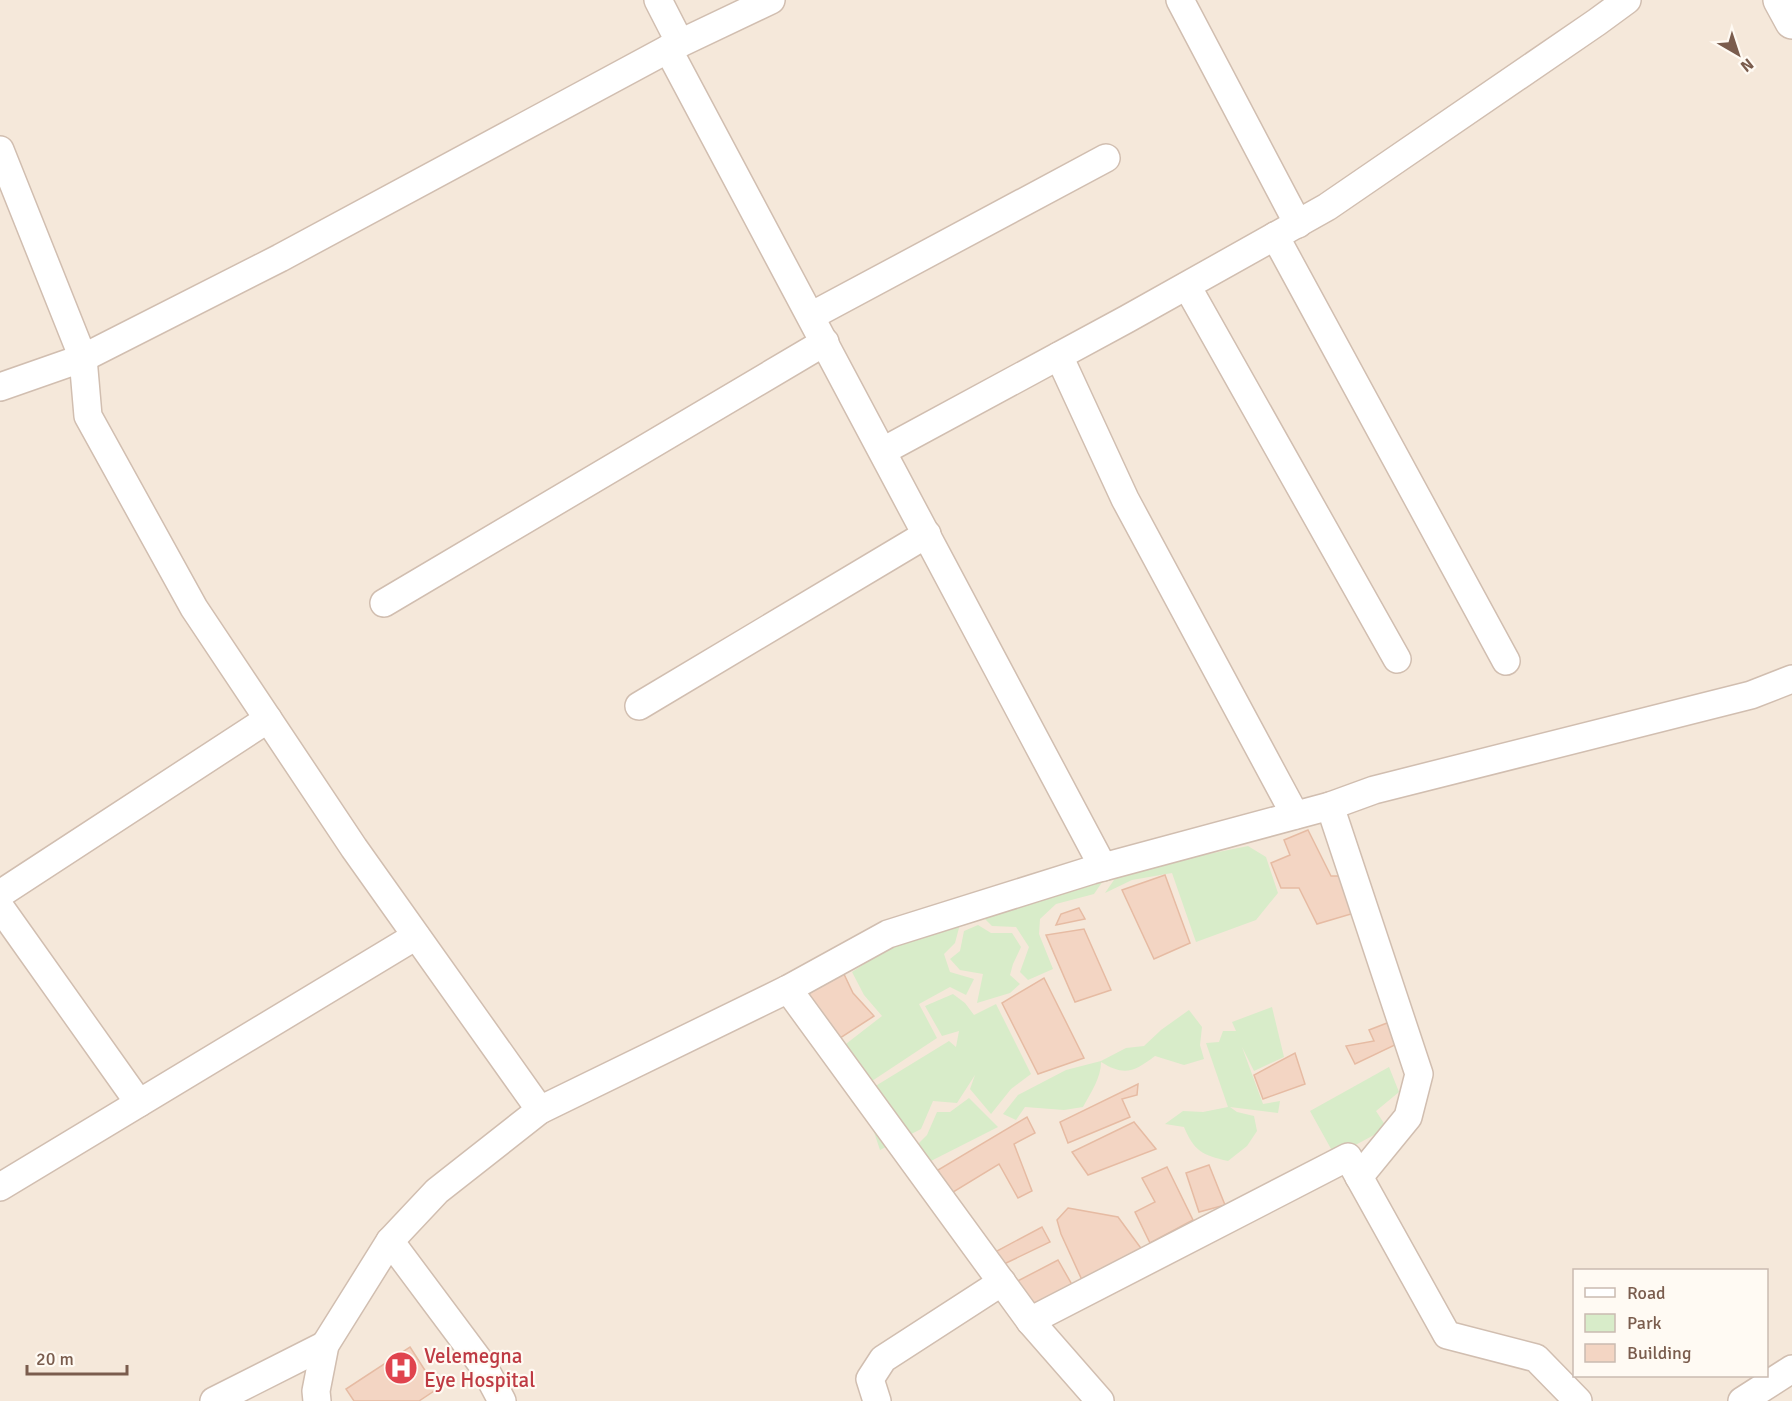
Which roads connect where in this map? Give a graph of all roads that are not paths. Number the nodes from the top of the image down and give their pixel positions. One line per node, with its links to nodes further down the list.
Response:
1 (658, 0): 7 (street)
2 (771, 0): 7 (street)
3 (1180, 0): 10 (street)
4 (1627, 0): 10 (street)
5 (1780, 0): 6 (street)
6 (1792, 22)
7 (674, 46): 12 (street); 15 (street)
8 (0, 150): 15 (street)
9 (1106, 158): 12 (street)
10 (1287, 230): 11 (street); 21 (street)
11 (1186, 286): 14 (street); 20 (street)
12 (811, 316): 13 (street)
13 (825, 342): 17 (street); 19 (street)
14 (1059, 356): 17 (street); 26 (street)
15 (83, 358): 16 (street); 24 (street)
16 (0, 387)
17 (883, 451): 18 (street)
18 (927, 534): 23 (street); 27 (street)
19 (384, 603)
20 (1397, 659)
21 (1506, 661)
22 (1792, 680): 25 (street)
23 (639, 706)
24 (268, 719): 28 (street); 30 (street)
25 (1330, 806): 26 (street); 34 (street)
26 (1295, 815): 27 (street)
27 (1103, 867): 31 (street)
28 (0, 894)
29 (0, 907): 32 (street)
30 (416, 936): 32 (street); 33 (street)
31 (788, 989): 33 (street); 37 (street)
32 (139, 1102): 35 (street)
33 (540, 1110): 36 (street)
34 (1359, 1177): 38 (street); 46 (street)
35 (0, 1187)
36 (390, 1241): 39 (street); 43 (street)
37 (1002, 1282): 38 (street); 44 (street)
38 (1030, 1321): 45 (street)
39 (325, 1345): 41 (street); 42 (street)
40 (1792, 1369): 47 (street)
41 (214, 1401)
42 (317, 1401)
43 (502, 1401)
44 (877, 1401)
45 (1100, 1401)
46 (1578, 1401)
47 (1742, 1401)

